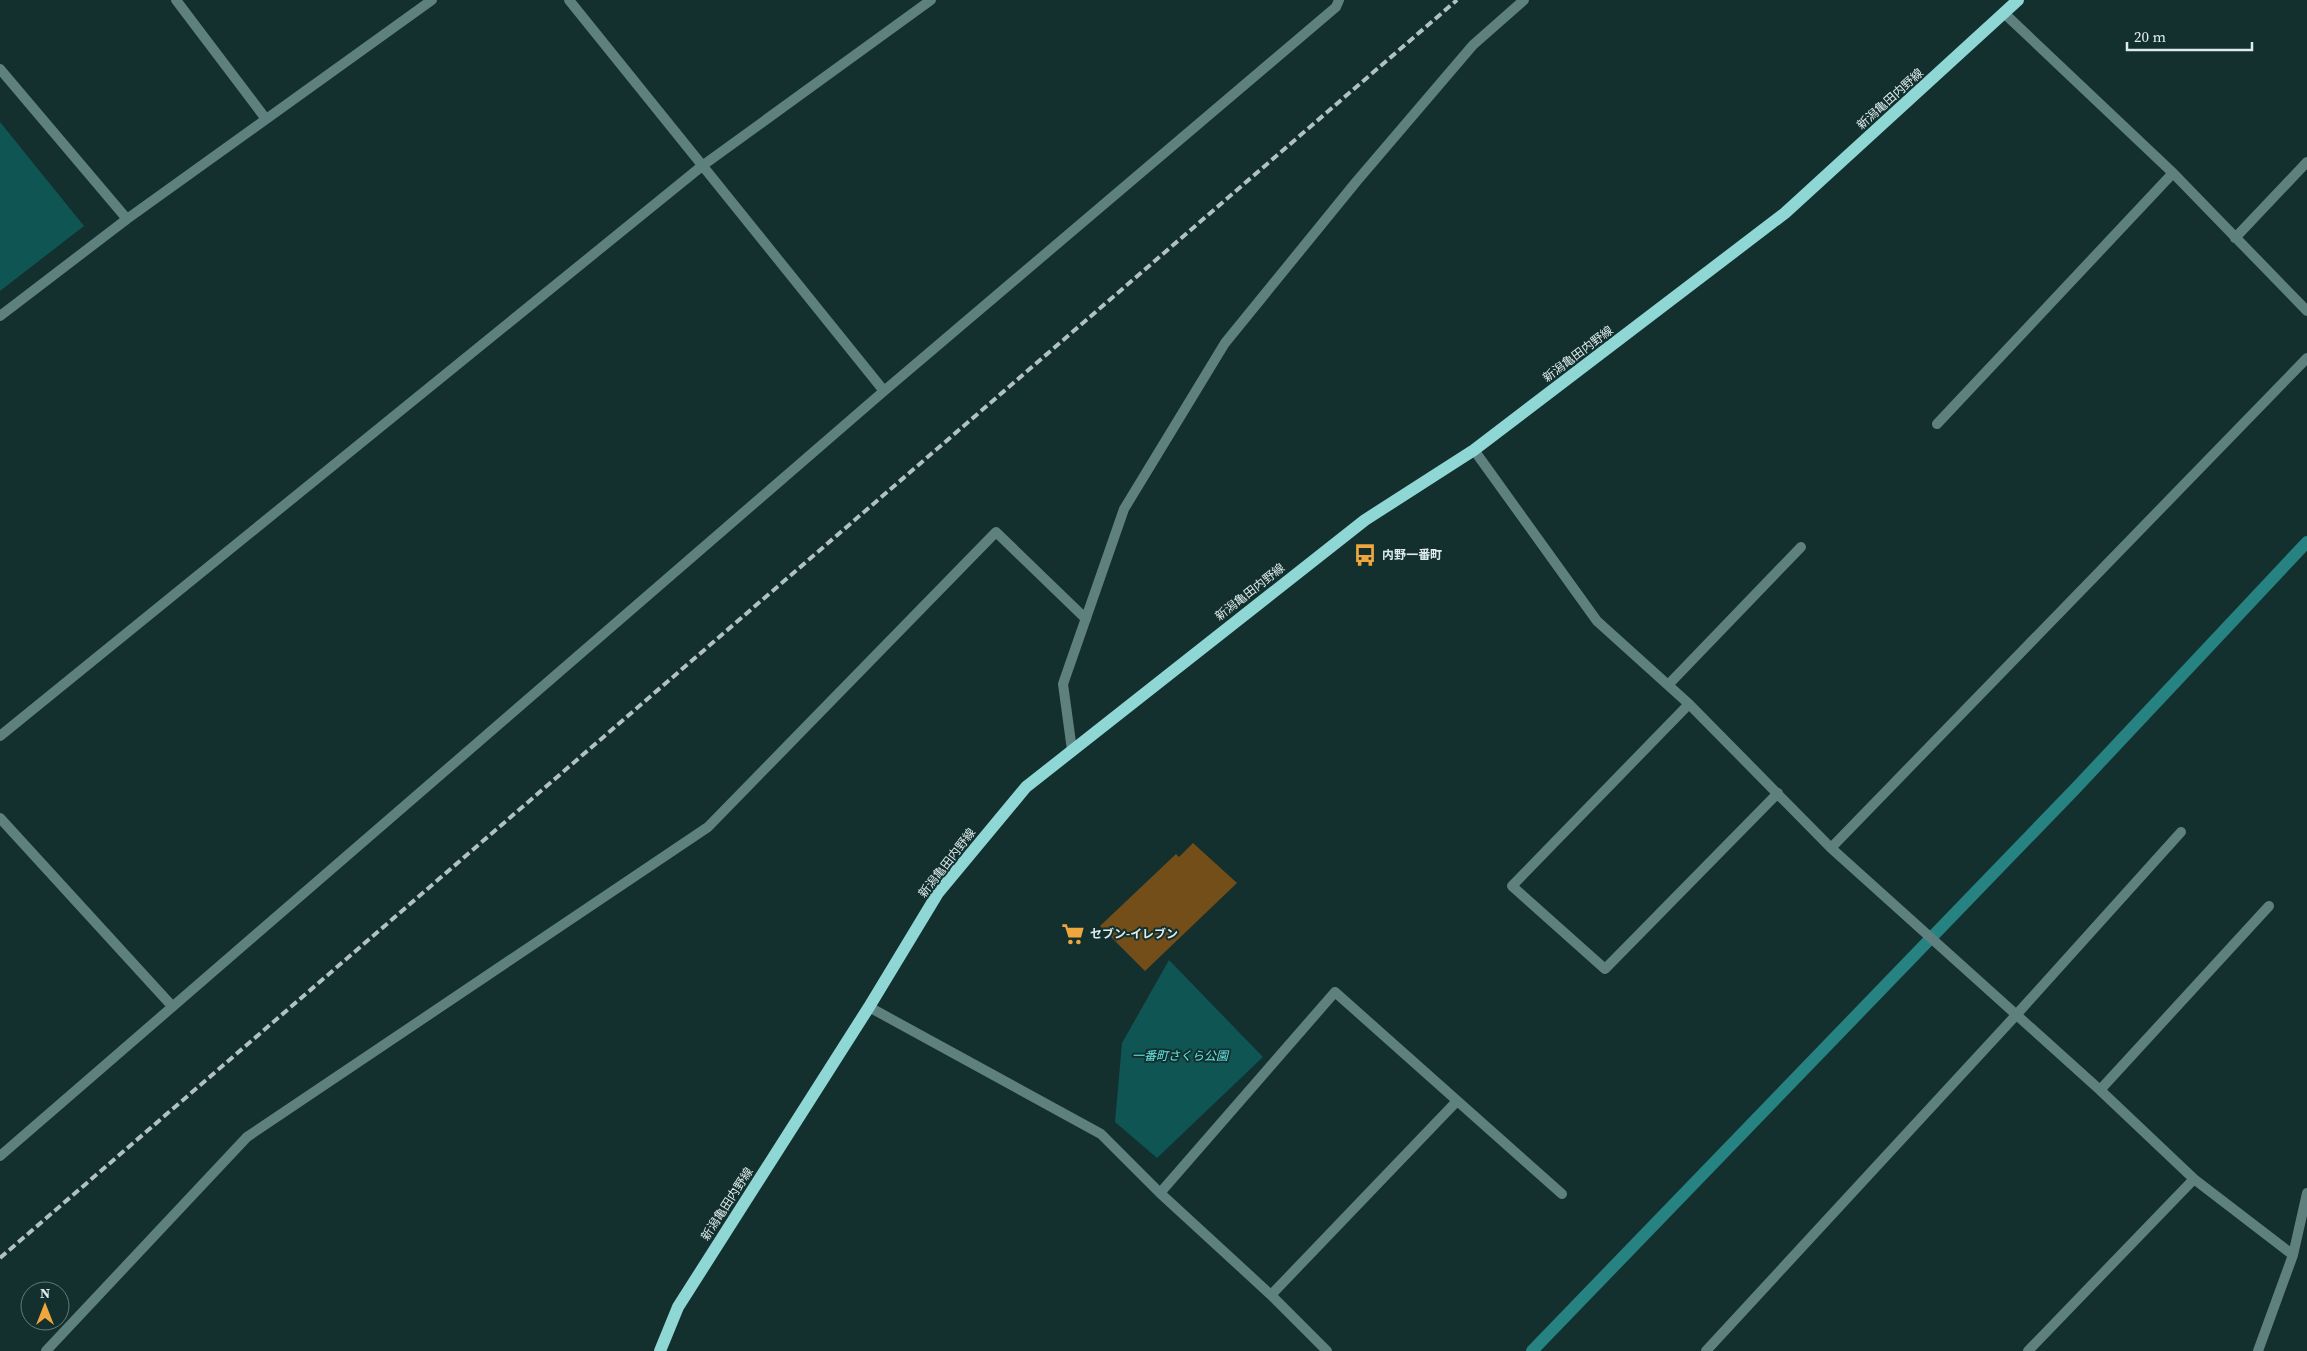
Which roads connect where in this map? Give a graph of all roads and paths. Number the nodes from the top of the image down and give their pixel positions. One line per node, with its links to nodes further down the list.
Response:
1 (176, 0): 10 (street)
2 (432, 0): 10 (street)
3 (569, 0): 12 (street)
4 (931, 0): 12 (street)
5 (1339, 0): 19 (street)
6 (1524, 0): 23 (street)
7 (2018, 0): 8 (main road, 新潟亀田内野線)
8 (2004, 14): 13 (street); 21 (main road, 新潟亀田内野線)
9 (0, 69): 14 (street)
10 (266, 119): 14 (street)
11 (2307, 162): 15 (street)
12 (702, 166): 19 (street); 26 (street)
13 (2173, 173): 15 (street); 20 (street)
14 (126, 219): 17 (street)
15 (2235, 238): 16 (street)
16 (2307, 311)
17 (0, 316)
18 (2307, 358): 31 (street)
19 (884, 391): 33 (street)
20 (1937, 424)
21 (1474, 450): 24 (street); 27 (main road, 新潟亀田内野線)
22 (1801, 547): 24 (street)
23 (1086, 619): 27 (street); 46 (street)
24 (1668, 684): 25 (street)
25 (1689, 704): 28 (street); 28 (street)
26 (0, 736)
27 (1072, 750): 34 (main road, 新潟亀田内野線)
28 (1778, 793): 31 (street)
29 (0, 818): 33 (street)
30 (2180, 832): 35 (street)
31 (1831, 848): 35 (street)
32 (2269, 906): 36 (street)
33 (172, 1006): 38 (street)
34 (869, 1006): 41 (street); 47 (main road, 新潟亀田内野線)
35 (2017, 1014): 36 (street); 45 (street)
36 (2100, 1090): 39 (street)
37 (1457, 1101): 41 (street); 42 (street); 44 (street)
38 (0, 1156)
39 (2194, 1179): 43 (street); 49 (street)
40 (2307, 1192): 43 (street)
41 (1160, 1193): 44 (street)
42 (1562, 1194)
43 (2294, 1255): 50 (street)
44 (1270, 1295): 48 (street)
45 (1710, 1350)
46 (46, 1351)
47 (660, 1351)
48 (1327, 1351)
49 (2028, 1351)
50 (2258, 1351)

